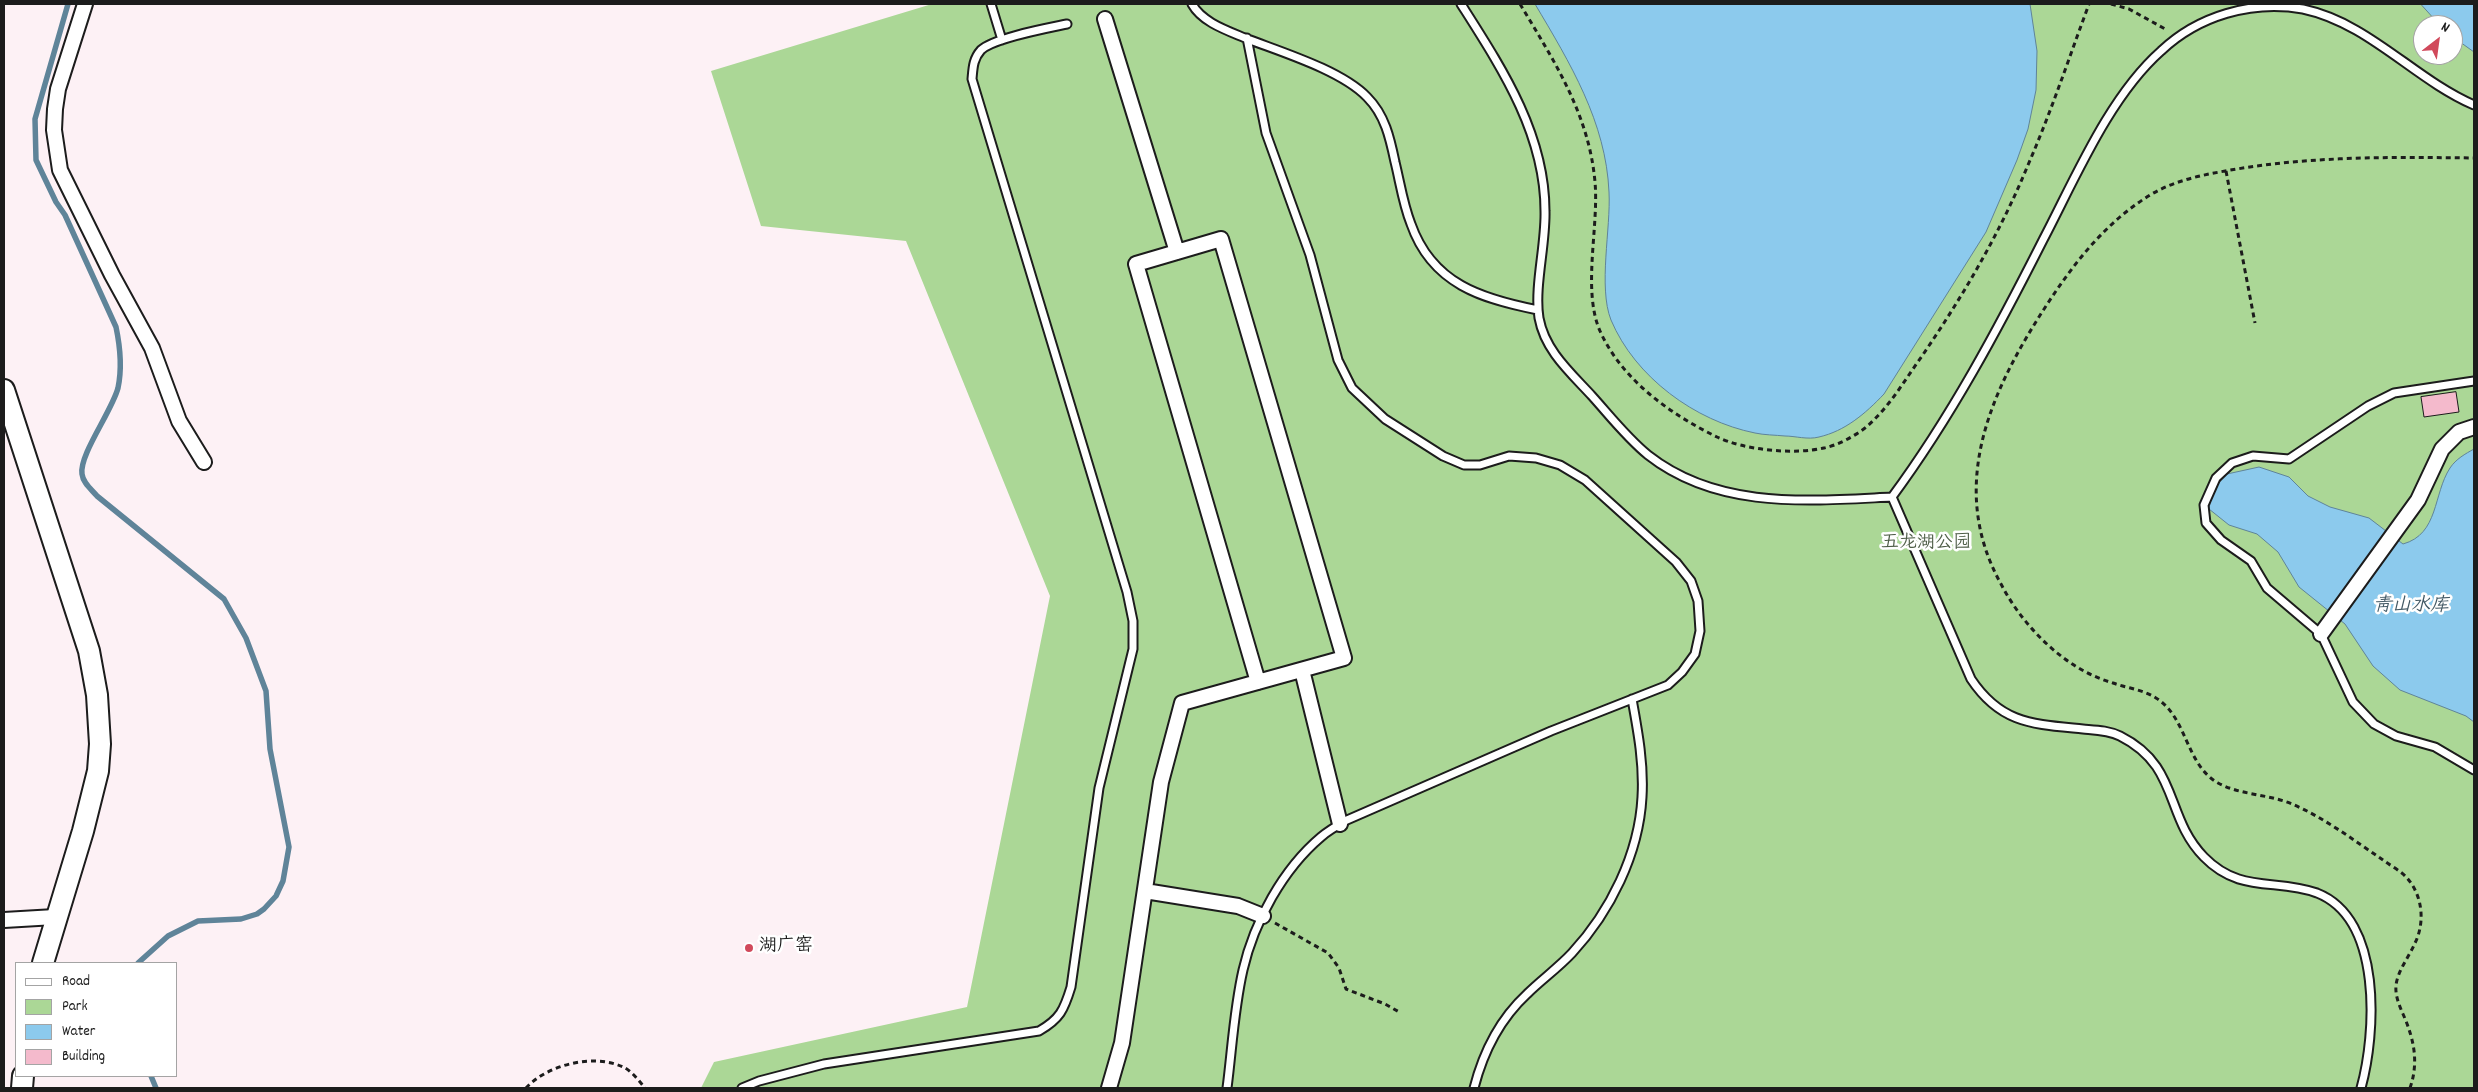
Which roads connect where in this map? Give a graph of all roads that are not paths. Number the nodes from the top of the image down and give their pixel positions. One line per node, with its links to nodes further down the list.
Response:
1 (85, 4): 15 (street)
2 (991, 4): 8 (lane)
3 (1192, 4): 7 (lane)
4 (1461, 4): 11 (lane)
5 (1104, 19): 10 (street)
6 (1067, 24): 8 (lane)
7 (1247, 38): 11 (lane); 20 (lane)
8 (1002, 40): 28 (lane)
9 (2474, 105): 16 (lane)
10 (1177, 252): 18 (street); 19 (street)
11 (1538, 310): 16 (lane)
12 (2474, 381): 17 (lane)
13 (4, 390): 25 (street)
14 (2474, 427): 17 (street)
15 (204, 462)
16 (1892, 497): 32 (lane)
17 (2321, 634): 21 (lane)
18 (1302, 670): 19 (street); 22 (street)
19 (1258, 682): 23 (street)
20 (1632, 700): 22 (lane); 31 (lane)
21 (2474, 770)
22 (1340, 824): 24 (lane)
23 (1145, 891): 24 (street); 29 (street)
24 (1263, 916): 30 (lane)
25 (56, 917): 26 (street); 27 (street)
26 (4, 920)
27 (43, 962)
28 (742, 1088)
29 (1109, 1088)
30 (1227, 1088)
31 (1474, 1088)
32 (2361, 1088)

